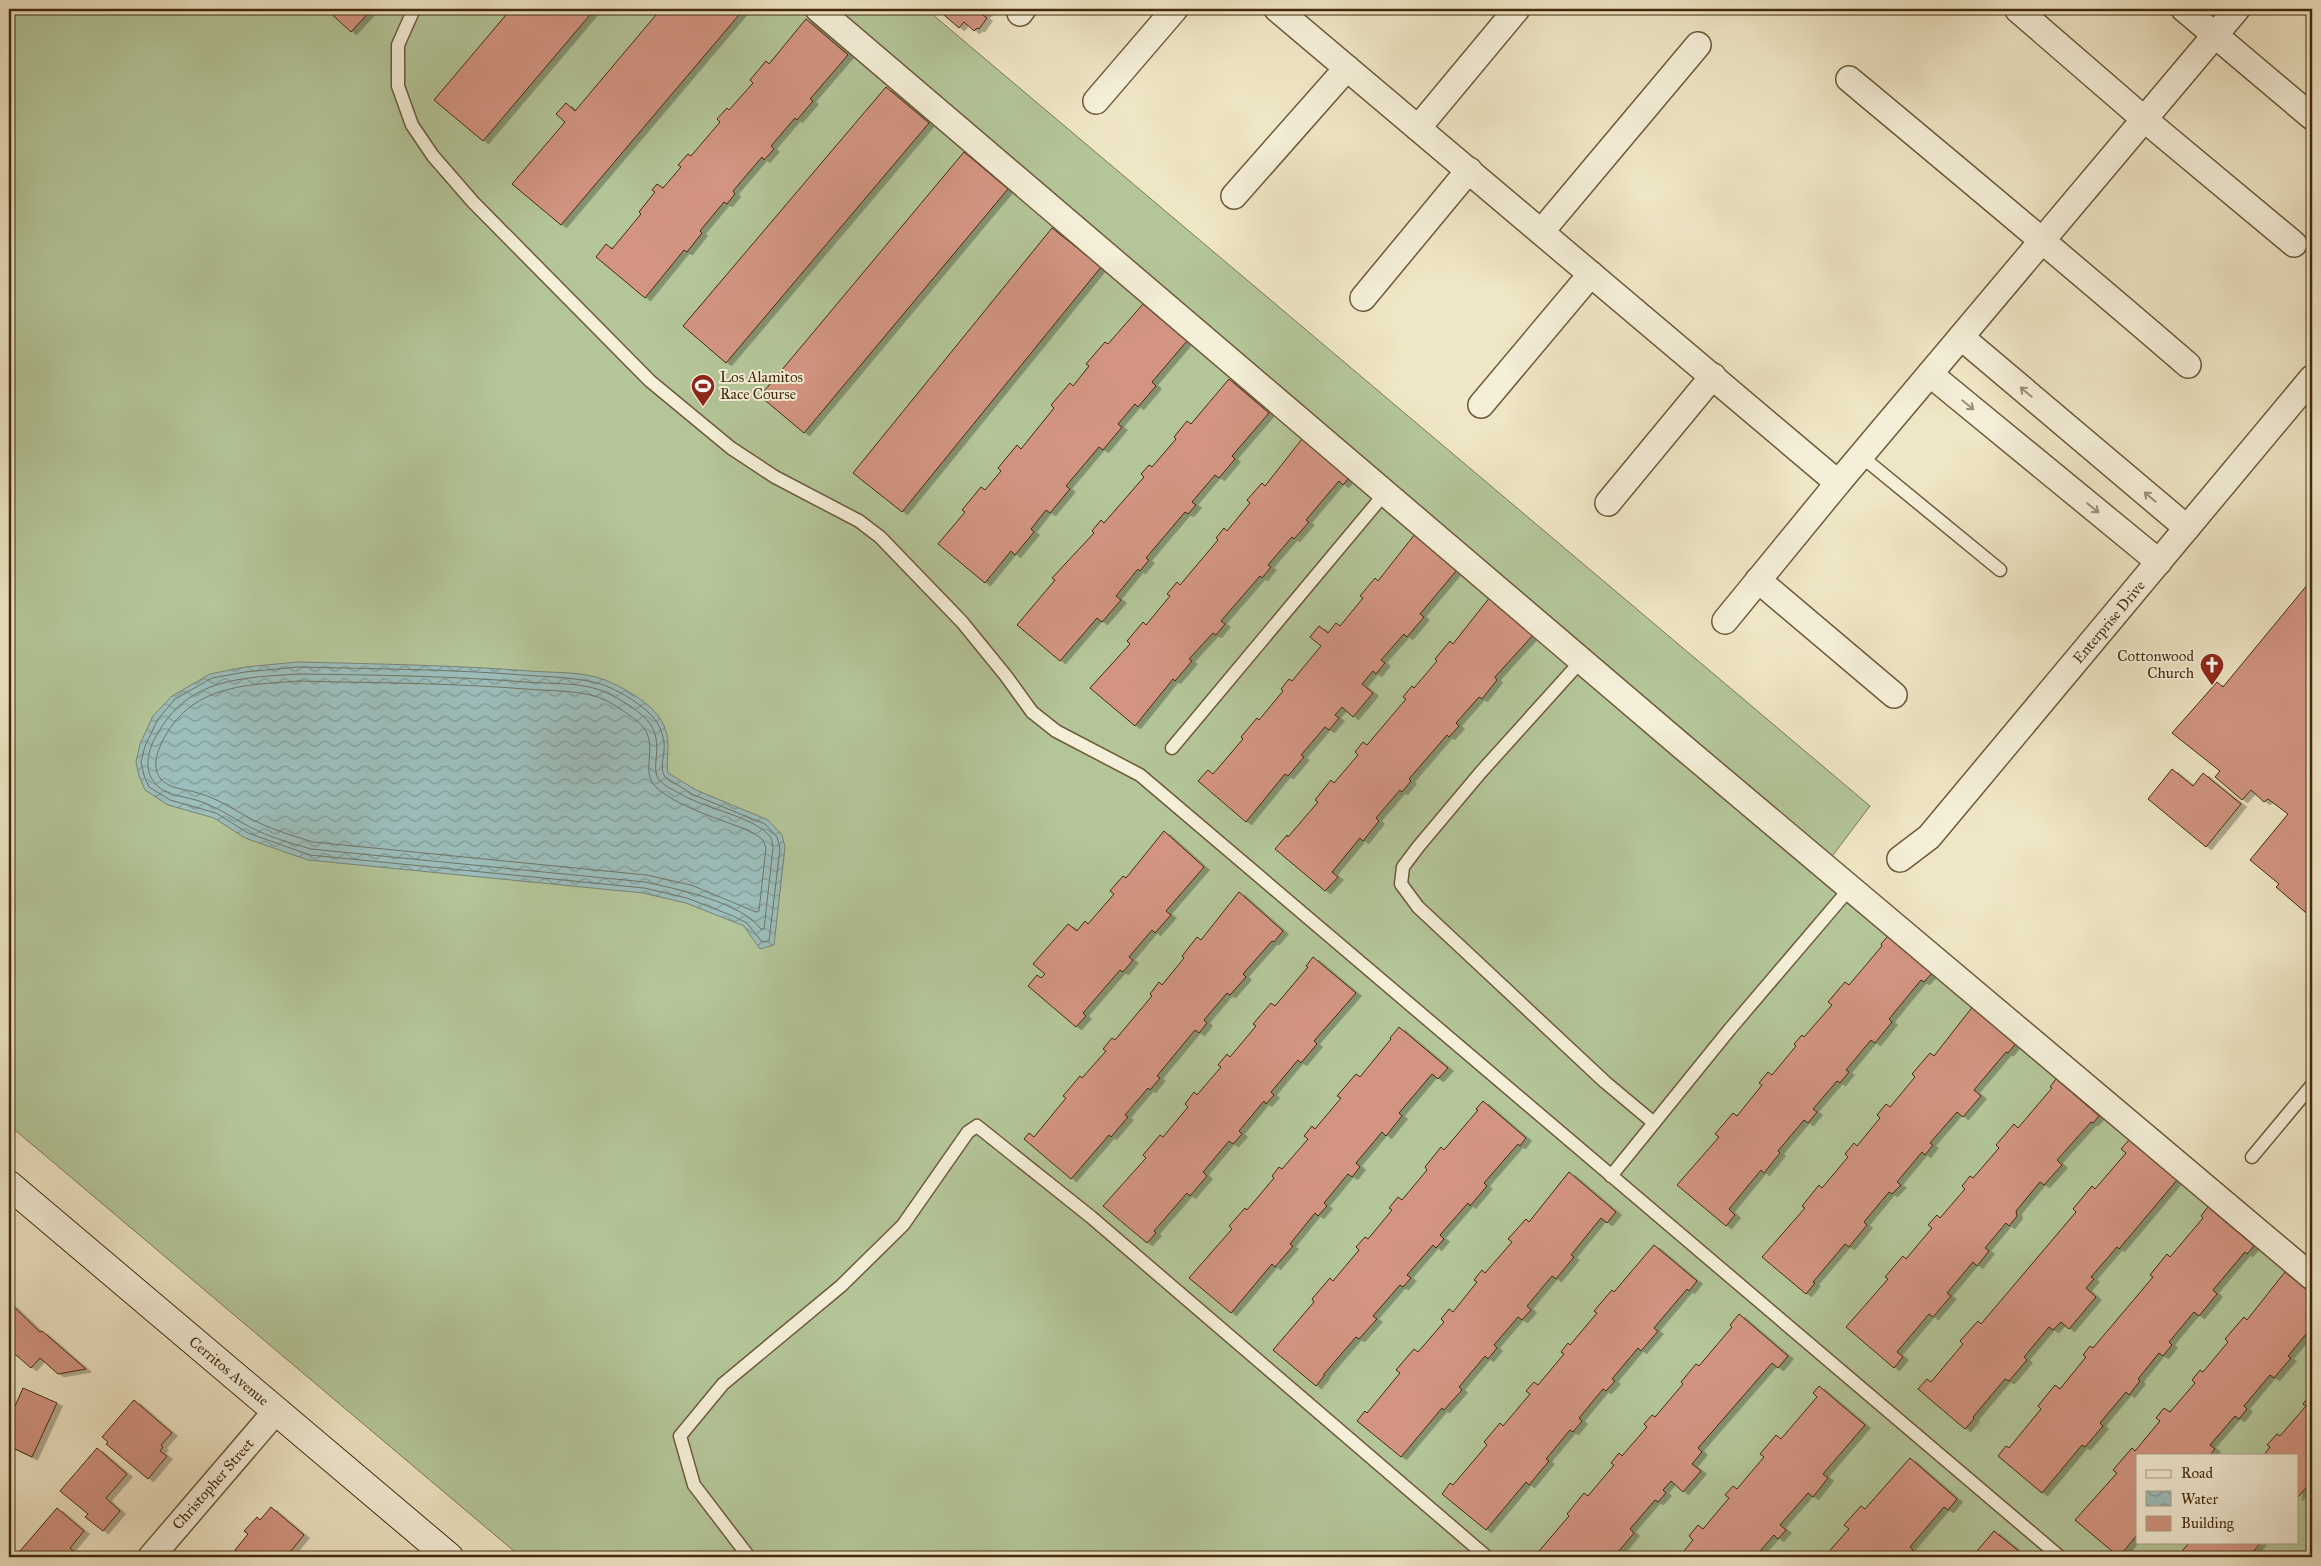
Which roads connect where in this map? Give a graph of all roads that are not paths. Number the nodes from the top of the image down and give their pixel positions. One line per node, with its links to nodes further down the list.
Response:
1 (414, 9): 47 (lane)
2 (818, 9): 32 (street)
3 (1175, 9): 13 (street)
4 (1517, 9): 16 (street)
5 (2184, 9): 9 (street)
6 (2237, 9): 9 (street)
7 (2018, 10): 15 (street)
8 (1293, 14): 11 (street)
9 (2215, 36): 14 (street); 15 (street)
10 (1698, 45): 19 (street)
11 (1347, 68): 16 (street); 18 (street)
12 (1850, 79): 20 (street)
13 (1096, 101)
14 (2312, 117)
15 (2144, 119): 20 (street); 21 (street)
16 (1418, 128): 17 (street)
17 (1469, 170): 19 (street); 23 (street)
18 (1234, 196)
19 (1541, 232): 22 (street)
20 (2043, 240): 24 (street); 25 (street)
21 (2294, 244)
22 (1591, 274): 27 (street); 29 (street)
23 (1363, 298)
24 (1961, 337): 26 (street); 34 (street, one-way to 24)
25 (2188, 366)
26 (1930, 374): 30 (street); 35 (street, one-way to 35)
27 (1713, 376): 31 (street); 33 (street)
28 (2312, 378): 34 (street, Enterprise Drive)
29 (1481, 405)
30 (1861, 456): 31 (street); 36 (lane)
31 (1838, 483): 37 (street)
32 (1386, 492): 39 (street); 41 (lane)
33 (1608, 502)
34 (2187, 528): 35 (street, Enterprise Drive)
35 (2159, 562): 42 (street, Enterprise Drive)
36 (2000, 570)
37 (1758, 580): 38 (street); 40 (street)
38 (1725, 621)
39 (1582, 660): 43 (street); 45 (lane)
40 (1894, 695)
41 (1172, 748)
42 (1900, 859)
43 (1851, 887): 45 (lane); 49 (street)
44 (2312, 1085): 46 (lane)
45 (1654, 1124): 47 (lane)
46 (2252, 1157)
47 (1611, 1176): 55 (lane)
48 (9, 1185): 50 (main road, Cerritos Avenue)
49 (2312, 1277)
50 (276, 1411): 51 (street, Christopher Street); 52 (main road, Cerritos Avenue)
51 (151, 1557)
52 (449, 1557)
53 (750, 1557): 54 (lane)
54 (1487, 1557)
55 (2060, 1557)

